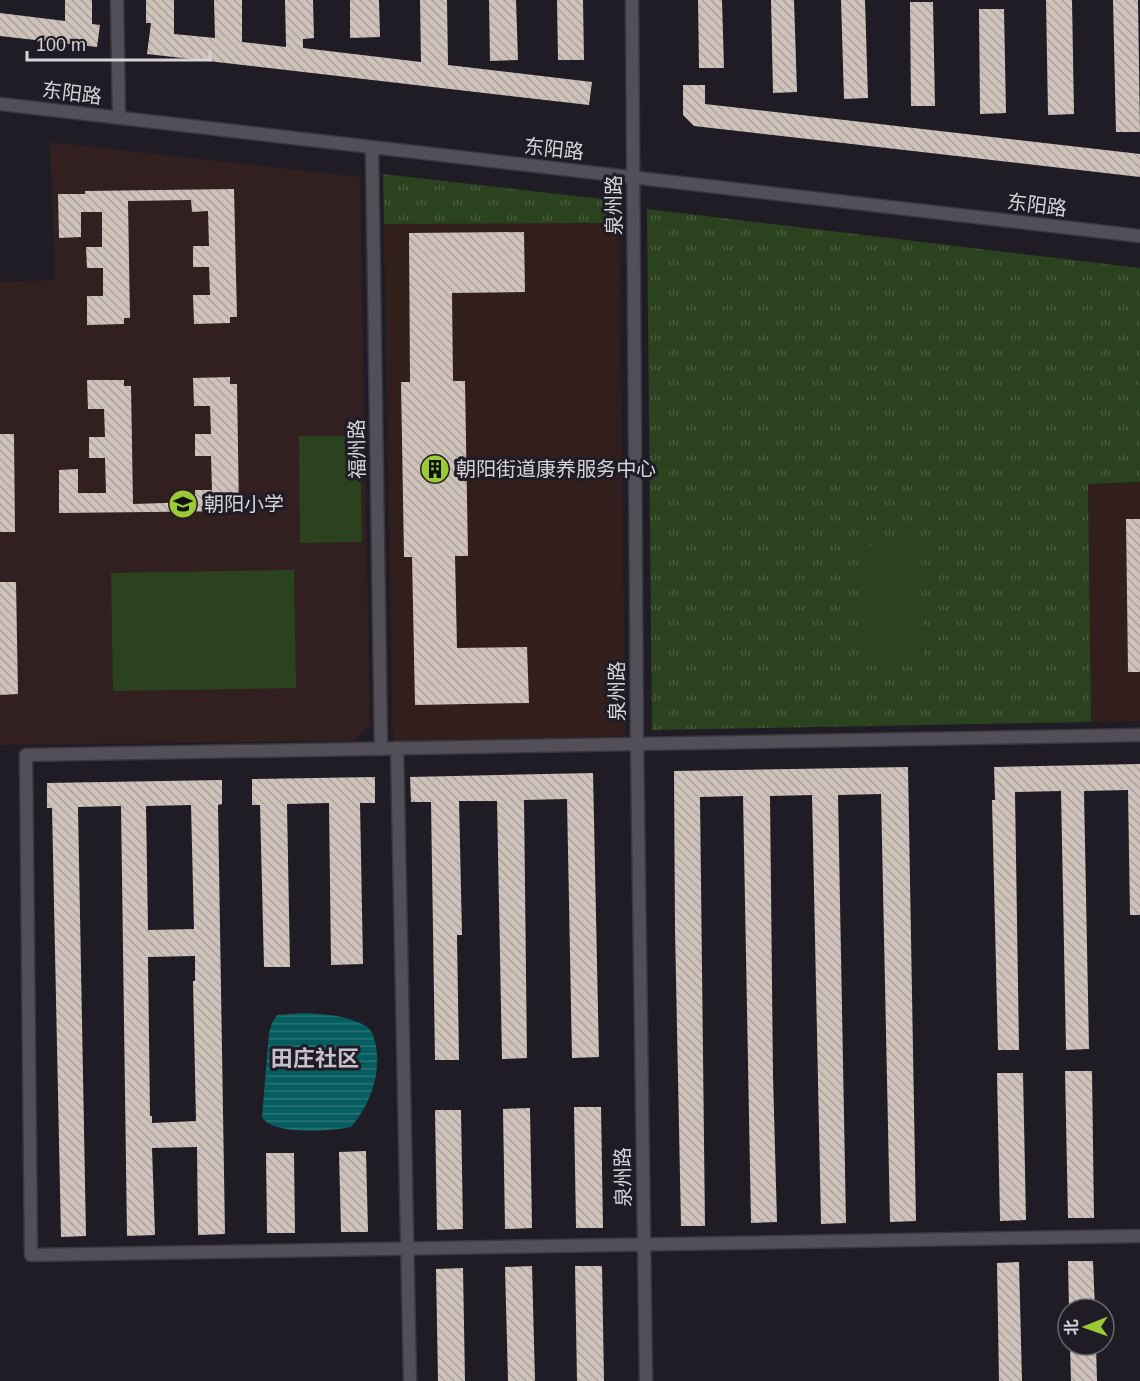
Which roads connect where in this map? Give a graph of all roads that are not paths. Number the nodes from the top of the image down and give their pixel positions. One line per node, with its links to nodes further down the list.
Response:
1 (117, 0): 4 (street)
2 (632, 0): 6 (street, 泉州路)
3 (0, 105): 4 (street, 东阳路)
4 (119, 118): 5 (street, 东阳路)
5 (372, 148): 6 (street, 东阳路); 11 (street, 福州路)
6 (633, 177): 7 (street, 东阳路); 9 (street, 泉州路)
7 (1140, 236)
8 (1140, 735): 9 (street)
9 (637, 744): 10 (street); 13 (street, 泉州路)
10 (397, 748): 11 (street); 14 (street)
11 (381, 749): 14 (street)
12 (1140, 1236): 13 (street)
13 (643, 1244): 14 (street); 16 (street, 泉州路)
14 (408, 1248): 15 (street)
15 (410, 1381)
16 (646, 1381)

